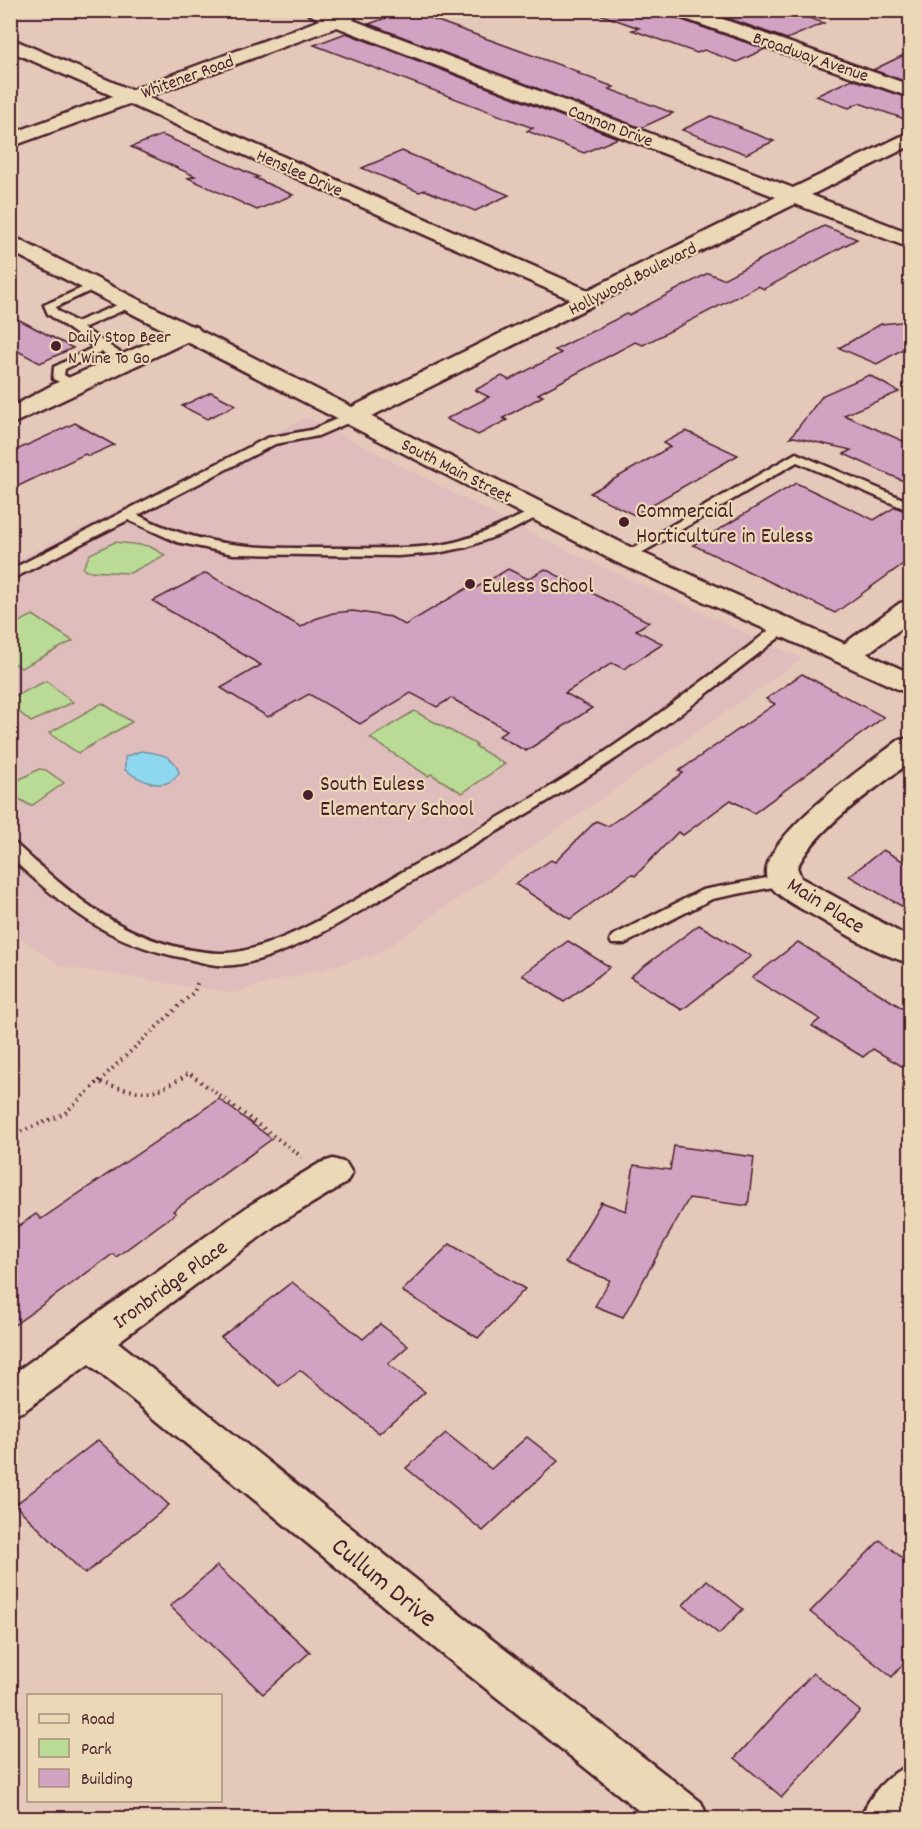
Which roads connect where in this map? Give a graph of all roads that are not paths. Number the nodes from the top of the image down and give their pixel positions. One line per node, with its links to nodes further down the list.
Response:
1 (311, 10): 4 (street, Cannon Drive)
2 (364, 10): 4 (street, Whitener Road)
3 (678, 10): 6 (street, Broadway Avenue)
4 (337, 20): 7 (street, Whitener Road); 10 (street, Cannon Drive)
5 (10, 44): 7 (street, Henslee Drive)
6 (910, 91)
7 (129, 97): 9 (street, Whitener Road); 14 (street, Henslee Drive)
8 (910, 138): 10 (street, Hollywood Boulevard)
9 (10, 141)
10 (793, 195): 11 (street, Cannon Drive); 14 (street, Hollywood Boulevard)
11 (910, 241)
12 (10, 242): 13 (street, South Main Street)
13 (97, 285): 15 (street, South Main Street); 16 (lane)
14 (590, 299): 21 (street, Hollywood Boulevard)
15 (131, 303): 16 (lane); 17 (street, South Main Street)
16 (77, 326): 18 (lane)
17 (189, 332): 19 (street); 21 (street, South Main Street)
18 (101, 348): 19 (lane); 20 (lane)
19 (125, 360): 20 (street)
20 (72, 384): 22 (street)
21 (353, 416): 24 (street, South Main Street); 25 (lane)
22 (10, 418)
23 (910, 507): 26 (lane)
24 (540, 512): 25 (lane); 26 (street, South Main Street)
25 (127, 514): 27 (lane)
26 (626, 556): 29 (street, South Main Street)
27 (10, 576)
28 (910, 609): 30 (street)
29 (784, 627): 30 (street, South Main Street); 33 (lane)
30 (847, 655): 31 (street, South Main Street)
31 (910, 684)
32 (910, 747): 34 (street, Main Place)
33 (10, 848)
34 (783, 880): 35 (lane); 36 (street, Main Place)
35 (618, 939)
36 (910, 952)
37 (321, 1168): 38 (street, Ironbridge Place)
38 (89, 1341): 39 (street, Ironbridge Place); 41 (street, Cullum Drive)
39 (10, 1399)
40 (910, 1787): 42 (street)
41 (684, 1818)
42 (885, 1818)

